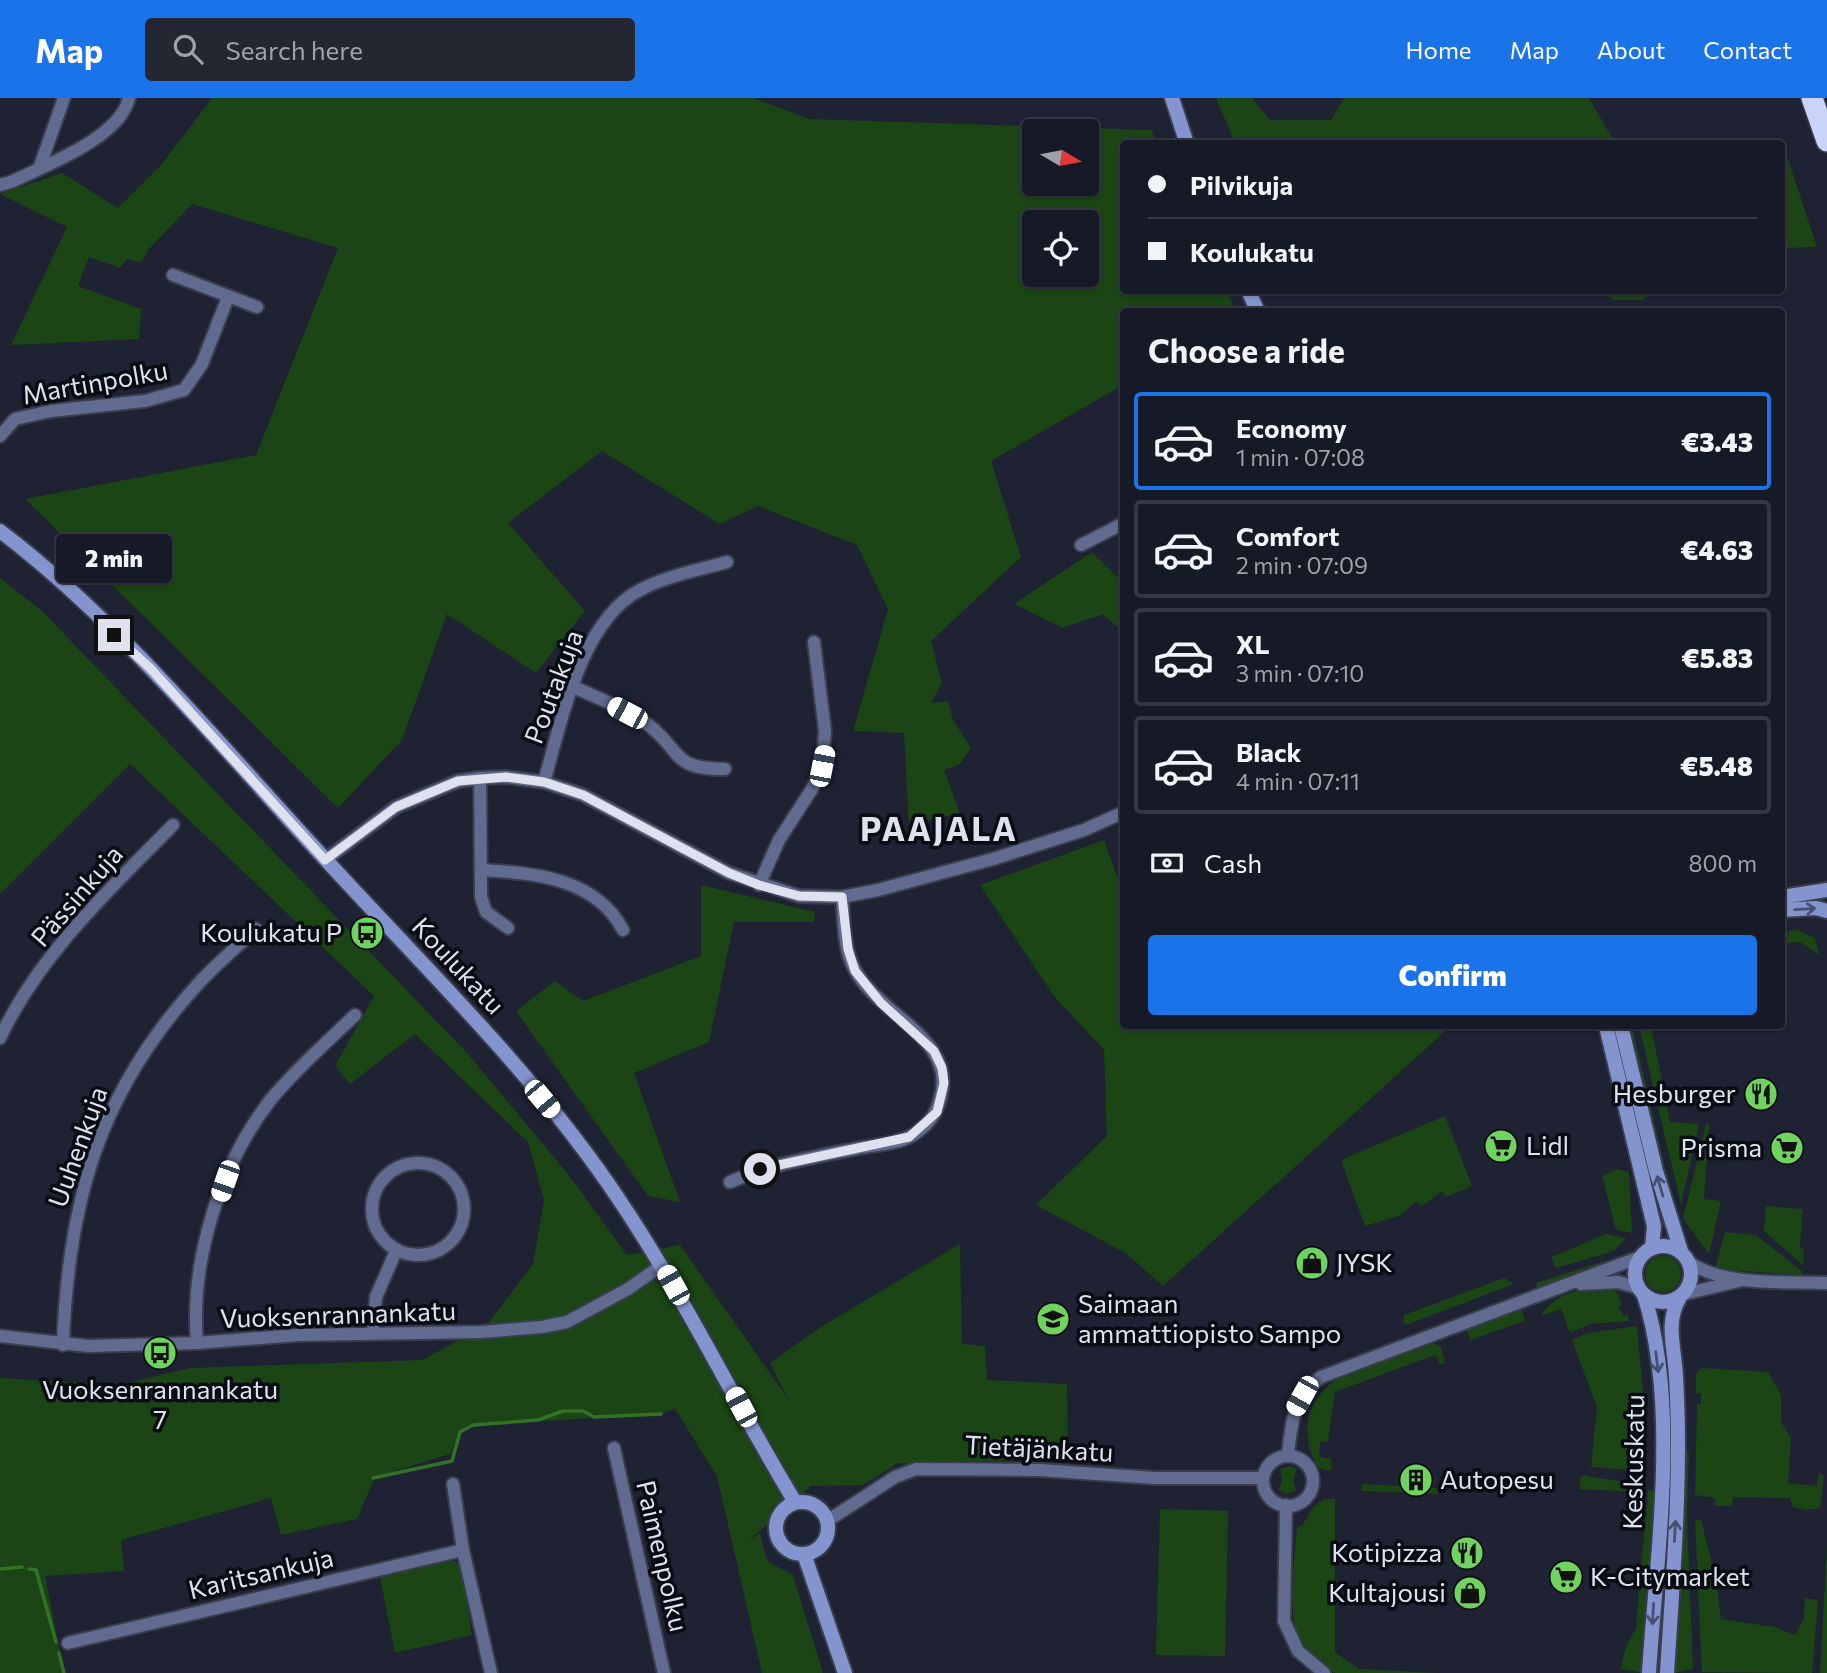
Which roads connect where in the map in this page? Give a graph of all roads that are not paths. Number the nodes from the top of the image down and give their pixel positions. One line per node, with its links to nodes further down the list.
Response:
1 (64, 98): 7 (street)
2 (129, 98): 7 (street)
3 (1172, 98): 5 (street)
4 (1812, 98): 6 (highway)
5 (1186, 140)
6 (1827, 141)
7 (39, 169): 8 (street)
8 (0, 185)
9 (173, 275): 10 (street)
10 (228, 297): 11 (street); 12 (street, Martinpolku)
11 (257, 307)
12 (0, 436)
13 (1120, 525): 15 (street)
14 (0, 531): 24 (street, Koulukatu)
15 (1081, 545)
16 (727, 562): 18 (street, Poutakuja)
17 (814, 642): 26 (street)
18 (573, 687): 19 (street); 21 (street, Poutakuja)
19 (725, 769)
20 (480, 778): 21 (street); 24 (street); 25 (street)
21 (544, 782): 26 (street)
22 (1120, 814): 28 (street)
23 (173, 825): 38 (street, Pässinkuja)
24 (325, 860): 45 (street, Koulukatu)
25 (481, 870): 32 (street); 34 (street)
26 (759, 885): 28 (street)
27 (1827, 890): 29 (street)
28 (842, 897): 39 (street)
29 (1785, 897)
30 (1785, 910): 31 (street, one-way to 31)
31 (1827, 911)
32 (508, 928)
33 (257, 929): 54 (street, Uuhenkuja)
34 (623, 930)
35 (355, 1015): 53 (street)
36 (1607, 1029): 40 (street)
37 (1622, 1029): 42 (street, one-way to 37)
38 (0, 1038)
39 (730, 1182)
40 (1652, 1248): 42 (street); 43 (street)
41 (396, 1251): 41 (street); 51 (street)
42 (1681, 1251): 44 (street)
43 (1640, 1258): 48 (street); 49 (street)
44 (1690, 1264): 46 (street); 50 (street)
45 (662, 1265): 51 (street, Vuoksenrannankatu); 59 (street, Koulukatu)
46 (1746, 1279): 47 (street); 50 (street)
47 (1827, 1283)
48 (1570, 1284): 49 (street); 56 (street)
49 (1641, 1292): 50 (street); 69 (street, Keskuskatu, one-way to 69)
50 (1681, 1296): 70 (street, Keskuskatu, one-way to 50)
51 (373, 1333): 53 (street, Vuoksenrannankatu)
52 (0, 1336): 54 (street, Vuoksenrannankatu)
53 (197, 1343): 54 (street, Vuoksenrannankatu)
54 (63, 1345)
55 (614, 1448): 67 (street, Paimenpolku)
56 (1288, 1456): 57 (street); 60 (street)
57 (1263, 1478): 60 (street); 61 (street, Tietäjänkatu)
58 (453, 1484): 62 (street)
59 (796, 1502): 61 (street); 63 (street)
60 (1286, 1505): 65 (street)
61 (827, 1521): 63 (street)
62 (463, 1550): 64 (street, Karitsankuja); 66 (street)
63 (804, 1554): 68 (street)
64 (68, 1643)
65 (1319, 1671)
66 (491, 1673)
67 (664, 1673)
68 (845, 1673)
69 (1649, 1673)
70 (1667, 1673)

